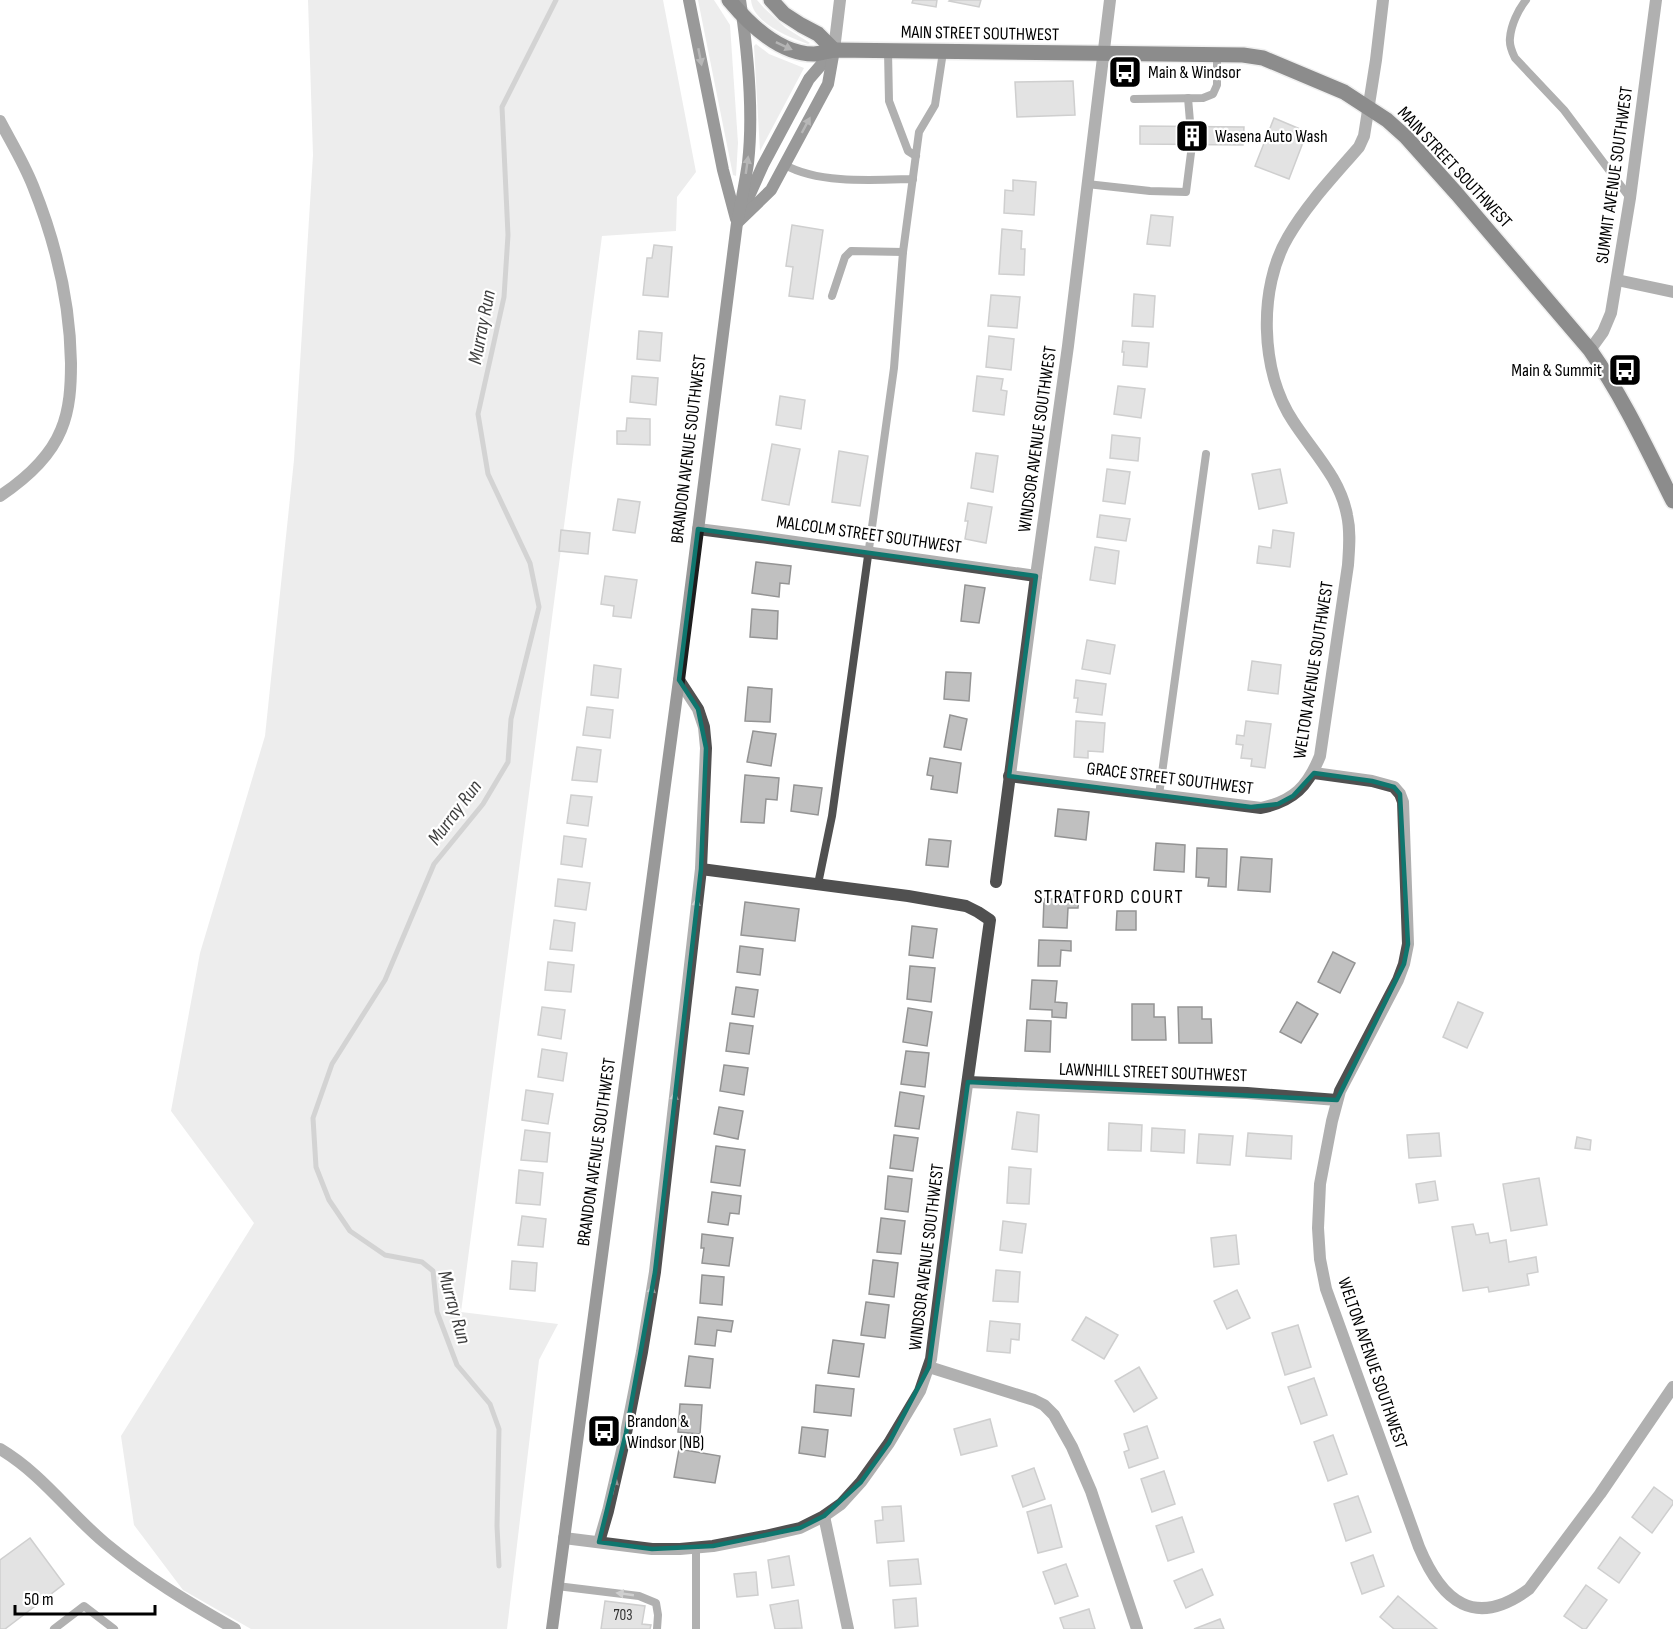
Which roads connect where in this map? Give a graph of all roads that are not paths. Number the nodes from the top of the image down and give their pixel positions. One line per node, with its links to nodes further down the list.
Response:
1 (689, 0): 25 (main road, BRANDON AVENUE SOUTHWEST, one-way to 25)
2 (729, 0): 10 (main road)
3 (740, 0): 10 (main road, BRANDON AVENUE SOUTHWEST)
4 (771, 0): 11 (main road)
5 (840, 0): 11 (street)
6 (1110, 0): 14 (street, WINDSOR AVENUE SOUTHWEST)
7 (1383, 0): 18 (street, WELTON AVENUE SOUTHWEST)
8 (1526, 0): 24 (lane)
9 (1656, 0): 24 (street, SUMMIT AVENUE SOUTHWEST)
10 (743, 16): 11 (main road, one-way to 11); 25 (main road, BRANDON AVENUE SOUTHWEST, one-way to 10)
11 (834, 50): 12 (main road, MAIN STREET SOUTHWEST); 21 (main road, one-way to 11); 25 (main road)
12 (888, 51): 13 (main road, MAIN STREET SOUTHWEST); 20 (lane)
13 (943, 52): 14 (main road, MAIN STREET SOUTHWEST); 20 (lane)
14 (1104, 53): 15 (main road, MAIN STREET SOUTHWEST); 23 (street, WINDSOR AVENUE SOUTHWEST)
15 (1217, 54): 16 (lane); 18 (main road, MAIN STREET SOUTHWEST)
16 (1188, 98): 17 (lane); 23 (lane)
17 (1134, 99)
18 (1368, 107): 30 (main road, MAIN STREET SOUTHWEST); 38 (street, WELTON AVENUE SOUTHWEST)
19 (0, 121): 32 (street)
20 (916, 156): 22 (lane)
21 (785, 165): 22 (lane); 25 (main road)
22 (913, 179): 26 (lane)
23 (1087, 184): 36 (street, WINDSOR AVENUE SOUTHWEST)
24 (1630, 198): 27 (street, SUMMIT AVENUE SOUTHWEST)
25 (737, 223): 34 (main road, BRANDON AVENUE SOUTHWEST)
26 (903, 252): 29 (lane); 35 (lane)
27 (1617, 280): 28 (street); 30 (street, SUMMIT AVENUE SOUTHWEST)
28 (1673, 292)
29 (832, 296)
30 (1590, 350): 33 (main road, MAIN STREET SOUTHWEST)
31 (1206, 454): 40 (lane)
32 (0, 496)
33 (1673, 501)
34 (698, 529): 35 (street, MALCOLM STREET SOUTHWEST); 37 (main road, BRANDON AVENUE SOUTHWEST)
35 (869, 552): 36 (street, MALCOLM STREET SOUTHWEST); 43 (lane)
36 (1036, 576): 39 (street, WINDSOR AVENUE SOUTHWEST)
37 (679, 680): 41 (street); 50 (main road, BRANDON AVENUE SOUTHWEST)
38 (1314, 773): 40 (street, GRACE STREET SOUTHWEST); 45 (street, WELTON AVENUE SOUTHWEST)
39 (1009, 776): 40 (street, GRACE STREET SOUTHWEST); 42 (street, WINDSOR AVENUE SOUTHWEST)
40 (1159, 795)
41 (700, 869): 43 (street); 51 (street, one-way to 41)
42 (996, 882)
43 (818, 884): 44 (street, WINDSOR AVENUE SOUTHWEST)
44 (968, 1082): 45 (street, LAWNHILL STREET SOUTHWEST); 46 (street, WINDSOR AVENUE SOUTHWEST)
45 (1337, 1100): 47 (street, WELTON AVENUE SOUTHWEST)
46 (929, 1367): 49 (street, WINDSOR AVENUE SOUTHWEST); 61 (street)
47 (1673, 1387)
48 (0, 1449): 56 (street)
49 (824, 1516): 52 (street, WINDSOR AVENUE SOUTHWEST); 60 (street)
50 (564, 1538): 51 (street, WINDSOR AVENUE SOUTHWEST); 53 (main road, BRANDON AVENUE SOUTHWEST)
51 (599, 1542): 52 (street, WINDSOR AVENUE SOUTHWEST)
52 (696, 1548): 59 (lane)
53 (557, 1586): 57 (main road, BRANDON AVENUE SOUTHWEST); 58 (lane, one-way to 53)
54 (54, 1629): 55 (lane)
55 (114, 1629)
56 (235, 1629)
57 (552, 1629)
58 (657, 1629)
59 (696, 1629)
60 (848, 1629)
61 (1137, 1629)

